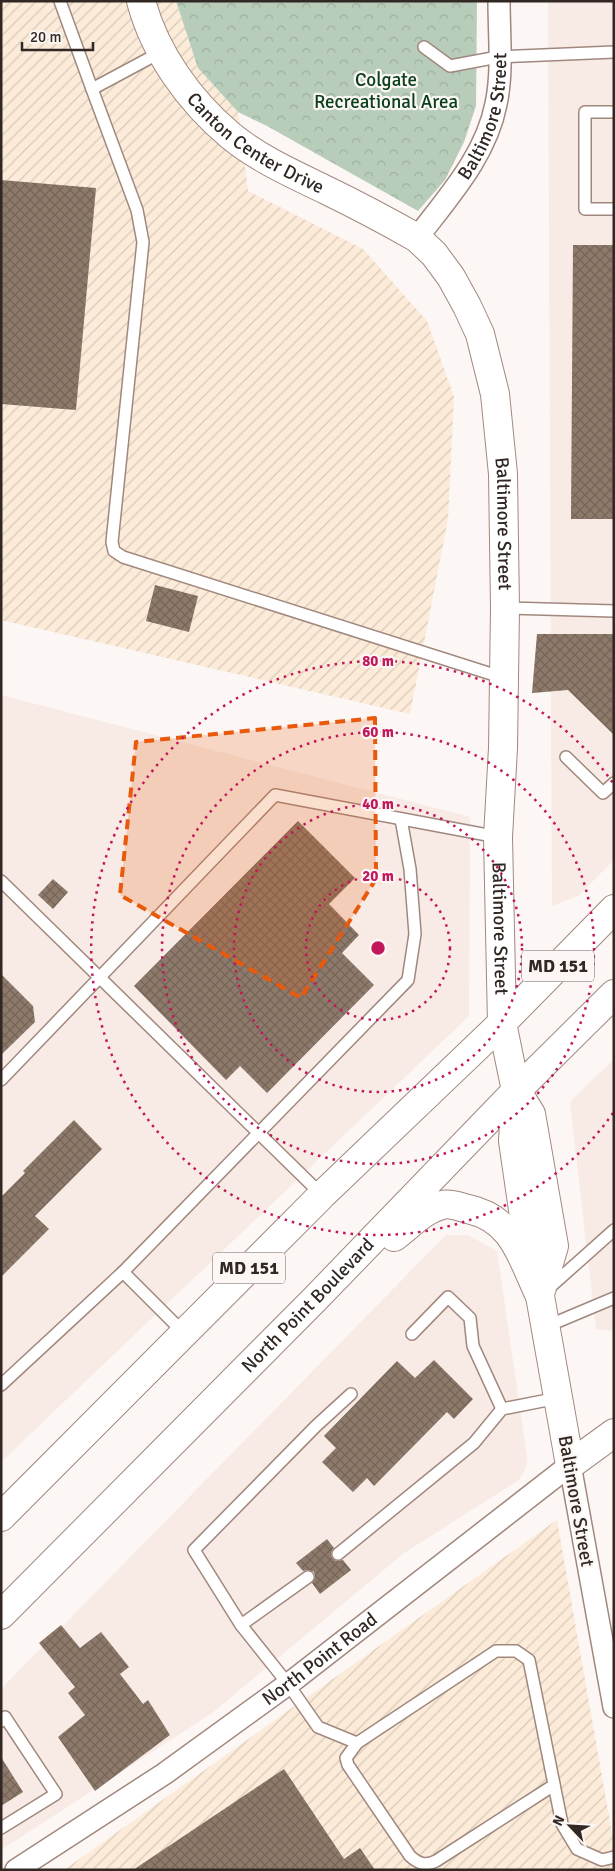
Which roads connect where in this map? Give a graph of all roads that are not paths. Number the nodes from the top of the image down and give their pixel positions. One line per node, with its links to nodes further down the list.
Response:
1 (60, 1): 8 (lane)
2 (141, 1): 5 (main road, Canton Center Drive)
3 (499, 1): 7 (street, Baltimore Street)
4 (424, 47): 7 (lane)
5 (162, 52): 8 (lane); 11 (main road, Canton Center Drive)
6 (614, 52): 7 (lane)
7 (498, 57): 11 (street, Baltimore Street)
8 (92, 89): 14 (lane)
9 (614, 112): 10 (lane)
10 (614, 209)
11 (417, 238): 12 (main road, Baltimore Street)
12 (505, 608): 13 (lane); 14 (main road, Baltimore Street)
13 (614, 611)
14 (504, 678): 18 (main road, Baltimore Street)
15 (566, 757): 16 (lane)
16 (614, 782)
17 (401, 819): 18 (lane); 21 (lane); 26 (lane)
18 (498, 837): 23 (main road, Baltimore Street)
19 (1, 882): 21 (lane)
20 (614, 909): 23 (main road, MD 151)
21 (100, 980): 24 (lane); 26 (lane)
22 (614, 994): 25 (main road, North Point Boulevard / MD 151)
23 (502, 1023): 25 (main road, Baltimore Street); 27 (main road, MD 151)
24 (1, 1080)
25 (516, 1091): 30 (main road, Baltimore Street); 31 (main road, North Point Boulevard / MD 151)
26 (260, 1134): 27 (lane); 29 (lane)
27 (322, 1195): 34 (main road, MD 151)
28 (614, 1230): 30 (lane)
29 (123, 1272): 34 (lane); 36 (lane)
30 (540, 1296): 31 (main road); 33 (main road, Baltimore Street)
31 (316, 1298): 45 (main road, North Point Boulevard / MD 151)
32 (614, 1298): 33 (lane)
33 (546, 1327): 38 (main road, Baltimore Street)
34 (184, 1333): 42 (main road, MD 151)
35 (412, 1334): 39 (lane)
36 (1, 1385)
37 (351, 1394): 46 (lane)
38 (558, 1398): 39 (lane); 41 (main road, Baltimore Street)
39 (502, 1409): 43 (lane)
40 (614, 1433): 41 (main road, North Point Road)
41 (570, 1465): 47 (street, North Point Road); 48 (street, Baltimore Street)
42 (1, 1517)
43 (338, 1554)
44 (308, 1578): 46 (lane)
45 (1, 1616)
46 (241, 1625): 47 (lane)
47 (288, 1684): 50 (lane); 54 (street, North Point Road)
48 (614, 1707)
49 (1, 1721): 52 (lane)
50 (357, 1744): 51 (lane); 51 (lane)
51 (554, 1785): 53 (lane)
52 (1, 1828)
53 (614, 1857)
54 (16, 1870)

